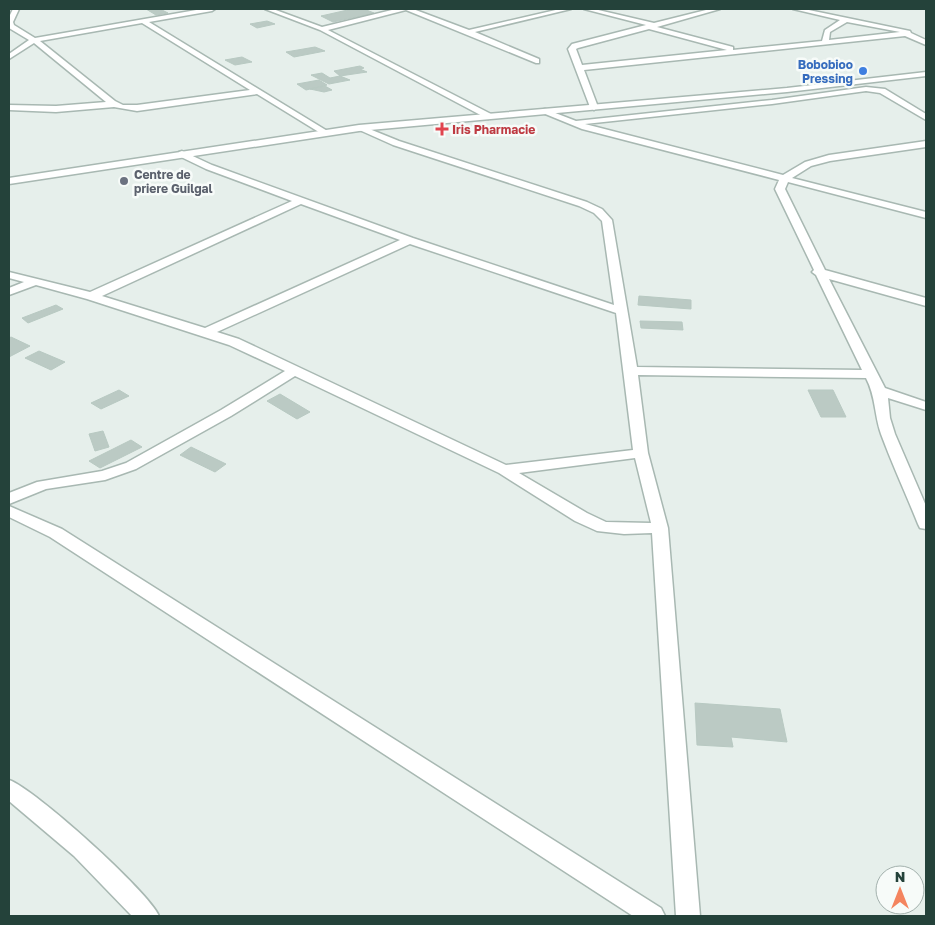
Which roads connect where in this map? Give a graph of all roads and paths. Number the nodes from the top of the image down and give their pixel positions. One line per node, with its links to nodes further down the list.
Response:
1 (16, 9): 12 (street)
2 (212, 9): 11 (street)
3 (268, 9): 14 (street)
4 (404, 9): 14 (street)
5 (408, 9): 15 (street)
6 (568, 9): 15 (street)
7 (587, 9): 13 (street)
8 (717, 9): 13 (street)
9 (796, 9): 10 (street)
10 (846, 19): 16 (street); 18 (street)
11 (143, 20): 17 (street); 25 (street)
12 (9, 24): 17 (street)
13 (654, 26): 20 (street); 23 (street)
14 (322, 29): 33 (street)
15 (468, 32): 22 (street)
16 (906, 34): 18 (street); 19 (street)
17 (34, 40): 21 (street); 26 (street)
18 (825, 42): 20 (street)
19 (926, 43)
20 (739, 52): 23 (street)
21 (9, 57)
22 (536, 61)
23 (579, 68): 30 (street)
24 (926, 74): 30 (street)
25 (259, 91): 29 (street); 37 (street)
26 (101, 94): 27 (street); 29 (street)
27 (92, 96)
28 (73, 98): 31 (street)
29 (115, 104): 31 (street)
30 (594, 107): 32 (street)
31 (9, 108)
32 (542, 111): 33 (street); 35 (street)
33 (488, 116): 36 (street)
34 (926, 116): 35 (street)
35 (573, 123): 40 (street)
36 (359, 128): 37 (street); 51 (street)
37 (325, 132): 39 (street)
38 (926, 144): 40 (street)
39 (182, 154): 41 (street); 42 (street)
40 (785, 178): 43 (street); 45 (street)
41 (9, 181)
42 (300, 201): 44 (street); 49 (street)
43 (926, 214)
44 (409, 240): 51 (street); 52 (street)
45 (818, 272): 50 (street); 55 (street)
46 (9, 276): 47 (street)
47 (32, 283): 48 (street); 49 (street)
48 (9, 292)
49 (91, 296): 52 (street)
50 (926, 302)
51 (621, 311): 54 (street)
52 (206, 333): 53 (street)
53 (294, 371): 59 (street); 60 (street)
54 (631, 371): 55 (street); 58 (street)
55 (871, 374): 56 (street)
56 (880, 391): 57 (street); 62 (street)
57 (926, 406)
58 (640, 453): 59 (street); 63 (street)
59 (504, 470): 63 (street)
60 (9, 499)
61 (9, 511): 66 (street)
62 (926, 524)
63 (660, 528): 67 (street)
64 (9, 789): 65 (street)
65 (147, 916)
66 (653, 916)
67 (688, 916)

